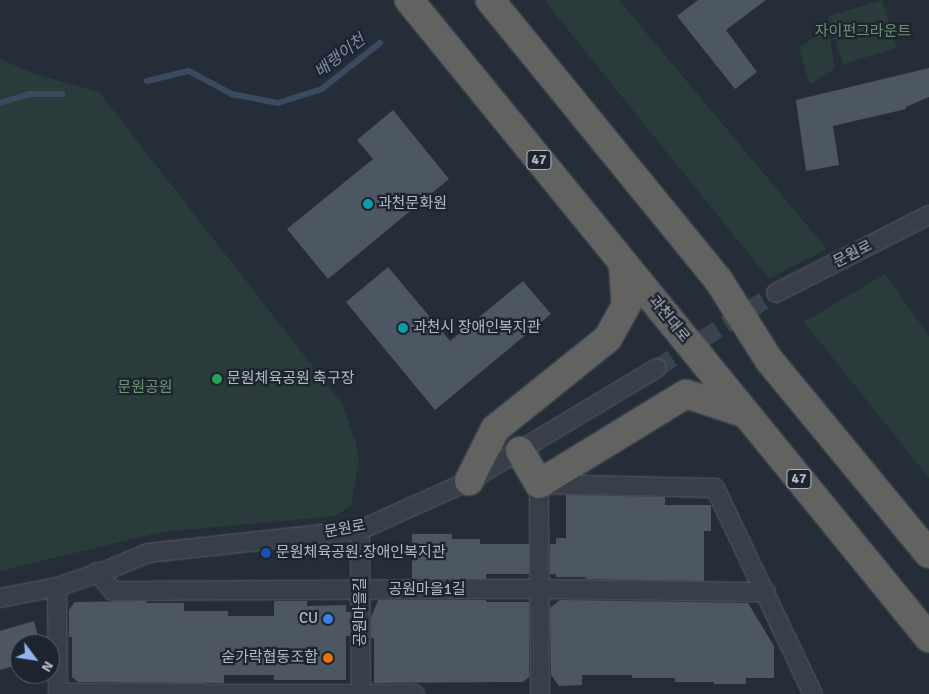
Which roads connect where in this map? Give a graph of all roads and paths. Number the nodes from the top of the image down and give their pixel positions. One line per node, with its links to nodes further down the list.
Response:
1 (409, 0): 4 (highway, 과천대로 / 47)
2 (490, 0): 12 (highway)
3 (929, 215): 5 (street, 문원로)
4 (623, 263): 7 (highway, 과천대로 / 47); 9 (highway)
5 (776, 293)
6 (657, 368): 8 (street, 문원로)
7 (745, 413): 10 (highway); 19 (highway, 과천대로 / 47)
8 (520, 451): 9 (street, 문원로); 10 (highway)
9 (469, 481): 11 (street, 문원로)
10 (539, 484): 16 (street); 17 (street)
11 (360, 530): 13 (street, 문원로); 15 (street, 공원마을길)
12 (929, 554)
13 (97, 572): 14 (street, 문원로); 15 (street, 공원마을1길)
14 (57, 587): 18 (street, 문원로); 20 (street)
15 (361, 590): 16 (street, 공원마을1길); 21 (street, 공원마을길)
16 (541, 590): 17 (street, 공원마을1길); 23 (street)
17 (766, 592): 24 (street)
18 (0, 598)
19 (929, 638)
20 (58, 694): 21 (street)
21 (361, 694): 22 (street)
22 (414, 694)
23 (540, 694)
24 (813, 694)

